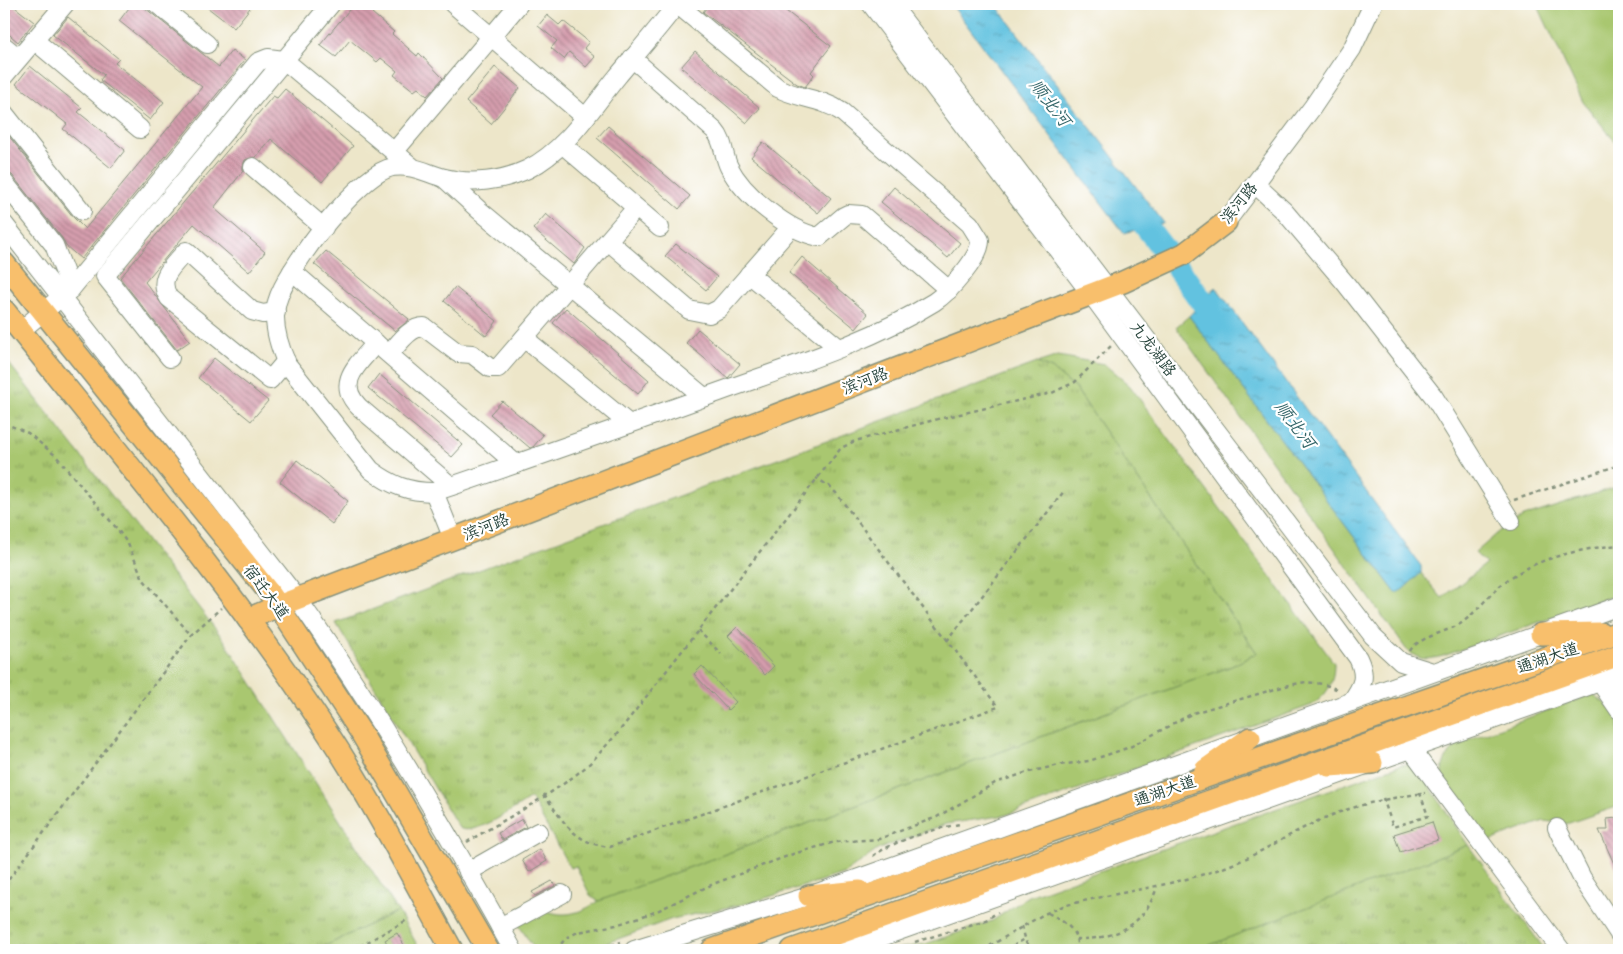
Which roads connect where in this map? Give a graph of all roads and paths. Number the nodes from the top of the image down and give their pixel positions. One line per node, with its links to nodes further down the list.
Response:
1 (65, 4): 11 (street)
2 (157, 4): 12 (street)
3 (331, 4): 16 (street)
4 (454, 4): 10 (street)
5 (519, 4): 10 (street)
6 (677, 4): 15 (street); 42 (street)
7 (871, 4): 43 (street, 九龙湖路)
8 (891, 4): 43 (street, 九龙湖路)
9 (1373, 4): 28 (street, 滨河路)
10 (492, 37): 19 (street); 22 (street)
11 (34, 40): 14 (street); 20 (street)
12 (207, 44)
13 (4, 46): 14 (street)
14 (19, 58): 17 (street)
15 (632, 58): 19 (street); 34 (street)
16 (284, 60): 22 (street); 44 (street); 54 (street)
17 (4, 76)
18 (4, 113): 31 (street)
19 (585, 116): 21 (street)
20 (140, 129)
21 (562, 144): 26 (street); 29 (street)
22 (394, 152): 23 (street)
23 (411, 166): 25 (street); 35 (street)
24 (254, 167): 35 (street)
25 (444, 178): 26 (street); 30 (street)
26 (495, 180): 30 (street)
27 (4, 182): 44 (street)
28 (1255, 184): 32 (street, 滨河路); 65 (street)
29 (636, 208): 36 (street); 37 (street)
30 (478, 210): 41 (street)
31 (82, 211)
32 (1226, 222): 43 (main road, 滨河路)
33 (4, 224): 44 (street)
34 (790, 227): 40 (street); 42 (street)
35 (324, 228): 39 (street)
36 (660, 228)
37 (608, 241): 40 (street); 41 (street)
38 (4, 263): 46 (main road, 宿迁大道)
39 (292, 271): 47 (street); 51 (street)
40 (749, 274): 52 (street)
41 (570, 286): 50 (street); 56 (street)
42 (948, 290): 52 (street)
43 (1099, 291): 49 (street, 九龙湖路); 67 (main road, 滨河路); 80 (street, 九龙湖路)
44 (66, 293): 46 (street); 70 (street)
45 (4, 310): 48 (main road, 宿迁大道)
46 (43, 312): 48 (street); 70 (main road, 宿迁大道)
47 (276, 312): 55 (street); 55 (street)
48 (20, 331): 69 (main road, 宿迁大道)
49 (1121, 335): 61 (path); 84 (street, 九龙湖路)
50 (524, 338): 53 (street); 58 (street)
51 (376, 343): 53 (street); 62 (street)
52 (839, 348): 56 (street)
53 (389, 354): 59 (street)
54 (170, 358)
55 (286, 361): 64 (street)
56 (704, 397): 58 (street)
57 (4, 423): 76 (path)
58 (629, 424): 59 (street)
59 (516, 464): 62 (street)
60 (1619, 465): 65 (path)
61 (816, 478): 73 (path); 77 (path)
62 (451, 486): 64 (street)
63 (1065, 490): 77 (path)
64 (434, 492): 67 (street)
65 (1500, 504): 66 (street)
66 (1511, 521)
67 (453, 540): 70 (main road, 滨河路)
68 (1619, 545): 80 (path)
69 (232, 598): 72 (main road, 宿迁大道); 76 (path)
70 (287, 602): 72 (main road, 滨河路); 97 (street); 113 (main road, 宿迁大道)
71 (1619, 606): 75 (street)
72 (248, 619): 112 (main road, 宿迁大道)
73 (698, 630): 78 (path); 93 (path)
74 (1619, 632): 75 (main road); 90 (main road, 通湖大道)
75 (1541, 634): 81 (street)
76 (191, 635): 99 (path)
77 (947, 641): 93 (path)
78 (721, 654)
79 (1619, 655): 89 (main road, 通湖大道)
80 (1404, 663): 81 (street, 九龙湖路)
81 (1433, 672): 84 (street)
82 (1619, 676): 83 (street)
83 (1600, 682): 85 (street); 87 (street)
84 (1346, 696): 86 (street); 115 (path)
85 (1619, 710)
86 (1250, 738): 90 (main road); 103 (street)
87 (1411, 749): 88 (street); 91 (street)
88 (1372, 763): 89 (main road); 119 (street)
89 (1301, 768): 118 (main road, 通湖大道)
90 (1186, 784): 101 (main road, 通湖大道)
91 (1442, 790): 92 (path); 124 (street)
92 (1420, 793): 94 (path); 94 (path)
93 (544, 794): 97 (path)
94 (1383, 798): 100 (path)
95 (1557, 828): 108 (street)
96 (538, 832): 98 (street)
97 (455, 849): 98 (street)
98 (468, 872): 107 (street)
99 (4, 886)
100 (1157, 887): 104 (path); 109 (path)
101 (886, 890): 103 (main road); 117 (main road, 通湖大道)
102 (562, 894): 107 (street)
103 (809, 896): 116 (street)
104 (1048, 913): 106 (path); 109 (path)
105 (409, 918): 111 (path)
106 (1022, 926): 110 (path); 120 (path)
107 (500, 927): 114 (street)
108 (1619, 934)
109 (1076, 939): 123 (path)
110 (1025, 940): 121 (path); 122 (path)
111 (353, 950)
112 (452, 950)
113 (488, 950)
114 (513, 950)
115 (556, 950)
116 (634, 950)
117 (712, 950)
118 (792, 950)
119 (845, 950)
120 (983, 950)
121 (1006, 950)
122 (1035, 950)
123 (1074, 950)
124 (1561, 950)

